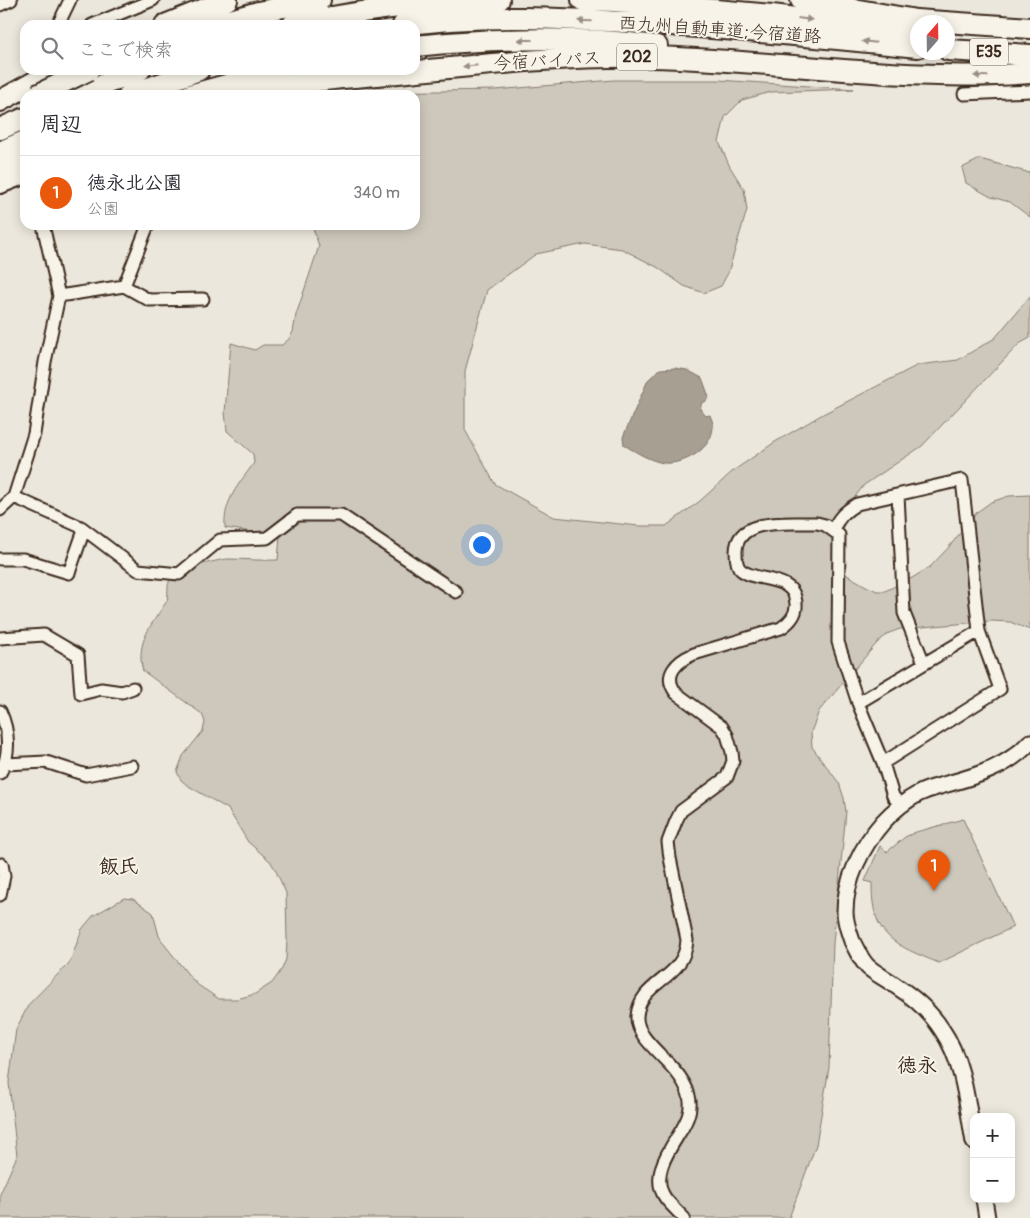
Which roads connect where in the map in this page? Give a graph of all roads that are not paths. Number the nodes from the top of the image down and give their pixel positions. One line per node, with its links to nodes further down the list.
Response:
1 (11, 0): 10 (street)
2 (70, 0): 11 (street)
3 (153, 0): 12 (street)
4 (226, 0): 13 (highway)
5 (320, 0): 14 (highway)
6 (498, 0): 15 (highway)
7 (582, 0): 18 (highway, 西九州自動車道;今宿道路, one-way to 18)
8 (745, 0): 9 (highway)
9 (806, 1): 17 (highway)
10 (0, 5)
11 (60, 20)
12 (104, 20)
13 (177, 20)
14 (230, 20)
15 (319, 20)
16 (420, 23): 22 (highway, 西九州自動車道;今宿道路, one-way to 16)
17 (1030, 28)
18 (910, 32)
19 (955, 36): 20 (highway, E35)
20 (1030, 40)
21 (420, 46): 25 (highway, one-way to 21)
22 (910, 46)
23 (955, 50): 24 (highway, E35)
24 (1030, 55)
25 (800, 66): 26 (highway, 今宿バイパス / 202, one-way to 26); 27 (highway, 今宿バイパス / 202, one-way to 25)
26 (420, 71)
27 (1030, 73)
28 (47, 75): 41 (highway)
29 (79, 75): 34 (highway, bridge)
30 (127, 75): 35 (highway)
31 (185, 75): 36 (highway)
32 (263, 75): 37 (highway)
33 (382, 75): 38 (highway, 今宿バイパス / 202, one-way to 38)
34 (47, 90)
35 (90, 90)
36 (143, 90)
37 (208, 90)
38 (270, 90)
39 (1030, 91): 40 (street)
40 (964, 94)
41 (0, 101)
42 (20, 104): 43 (highway)
43 (0, 114)
44 (20, 120): 45 (highway)
45 (0, 129)
46 (20, 143): 47 (highway)
47 (0, 152)
48 (20, 159): 49 (highway)
49 (0, 167)
50 (20, 176): 51 (highway)
51 (0, 183)
52 (44, 230): 55 (street)
53 (146, 230): 54 (street)
54 (124, 286): 55 (street); 56 (street)
55 (59, 296): 58 (street)
56 (204, 298)
57 (898, 495): 61 (street); 64 (street); 66 (street)
58 (14, 497): 59 (street); 60 (street)
59 (0, 510)
60 (84, 530): 62 (street); 63 (street)
61 (833, 530): 68 (street); 79 (street)
62 (0, 560)
63 (456, 592)
64 (979, 631): 66 (street); 71 (street)
65 (0, 638): 67 (street)
66 (924, 664): 68 (street)
67 (133, 688)
68 (858, 702): 71 (street)
69 (0, 711): 73 (street)
70 (1030, 742): 74 (street)
71 (882, 763): 74 (street)
72 (132, 766): 73 (street)
73 (3, 769)
74 (900, 806): 77 (street)
75 (2, 864): 76 (street)
76 (0, 895)
77 (970, 1123)
78 (985, 1203): 80 (street)
79 (684, 1218)
80 (987, 1218)

